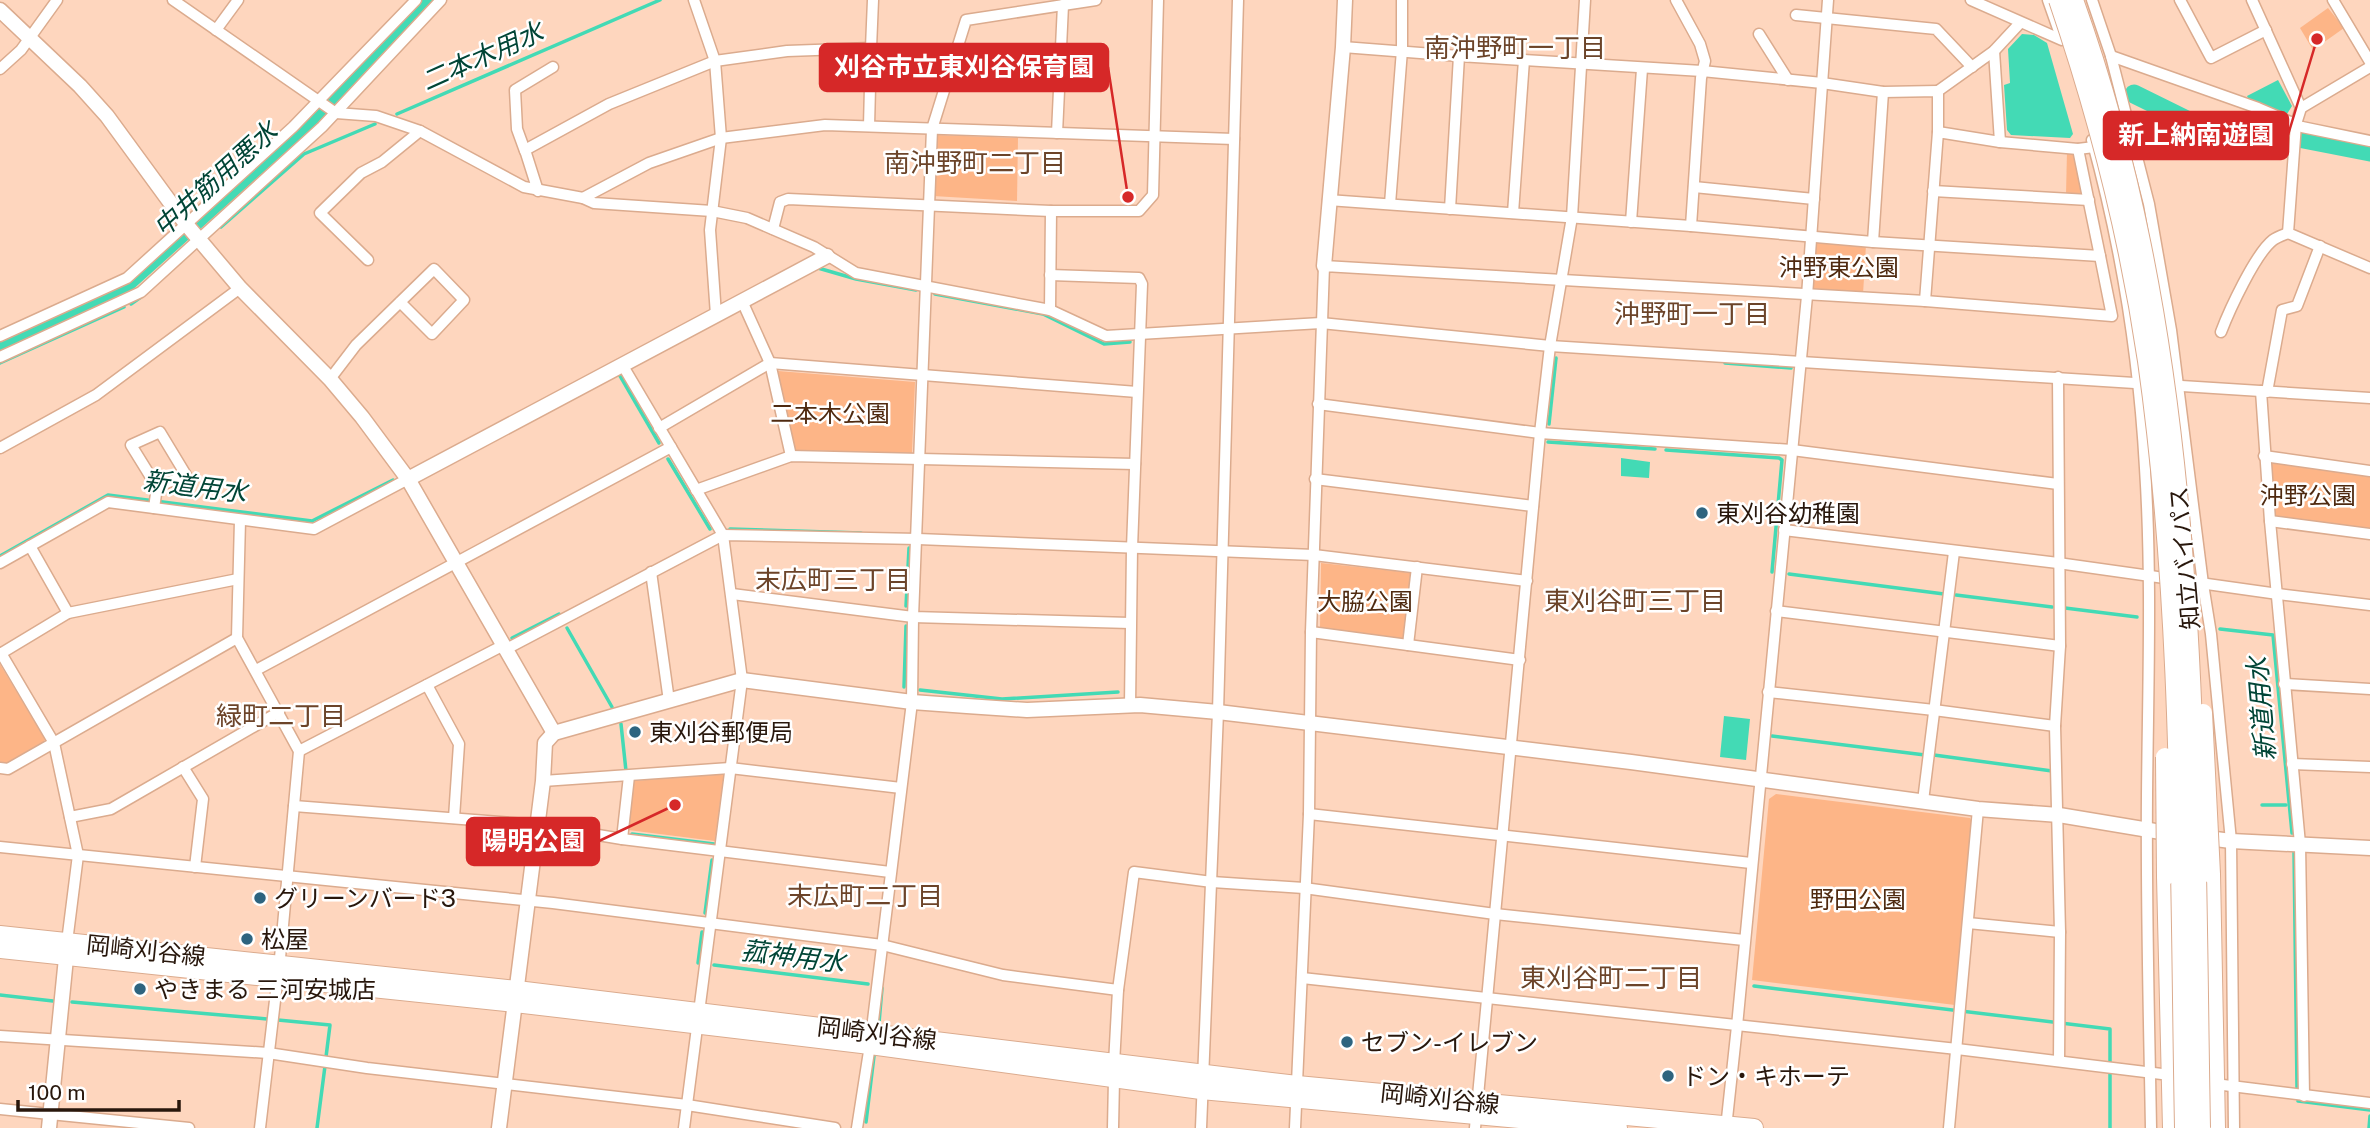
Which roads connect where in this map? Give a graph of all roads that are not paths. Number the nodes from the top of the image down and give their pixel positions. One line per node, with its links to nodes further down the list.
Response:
1 (57, 0): 32 (street)
2 (173, 0): 29 (street)
3 (238, 0): 29 (street)
4 (416, 0): 54 (street)
5 (441, 0): 56 (street)
6 (694, 0): 41 (street)
7 (873, 0): 35 (street)
8 (1096, 0): 24 (street)
9 (1158, 0): 63 (street)
10 (1238, 0): 65 (street)
11 (1345, 0): 34 (street)
12 (1402, 0): 36 (street)
13 (1585, 0): 43 (street)
14 (1676, 0): 49 (street)
15 (1828, 0): 27 (street)
16 (1971, 0): 28 (street)
17 (2048, 0): 33 (street)
18 (2058, 0): 178 (main road, 知立バイパス, bridge)
19 (2074, 0): 177 (main road, 知立バイパス, bridge)
20 (2092, 0): 39 (street)
21 (2180, 0): 30 (street)
22 (2252, 0): 30 (street)
23 (2333, 0): 42 (street)
24 (1063, 5): 59 (street); 62 (street)
25 (0, 10): 32 (street)
26 (1796, 15): 27 (street)
27 (1827, 17): 45 (street); 51 (street)
28 (2020, 23): 33 (street); 37 (street)
29 (216, 30): 54 (street)
30 (2266, 30): 55 (street)
31 (1759, 34): 50 (street)
32 (29, 39): 47 (street); 88 (street)
33 (2062, 40): 68 (street)
34 (1343, 47): 36 (street); 76 (street)
35 (871, 48): 41 (street); 57 (street)
36 (1402, 50): 38 (street); 78 (street)
37 (1994, 51): 45 (street); 67 (street)
38 (1459, 56): 40 (street); 80 (street)
39 (2111, 56): 58 (street); 123 (street)
40 (1524, 60): 43 (street); 83 (street)
41 (715, 61): 64 (street); 70 (street)
42 (2370, 62)
43 (1582, 63): 48 (street); 84 (street)
44 (553, 67): 70 (street)
45 (1972, 67): 52 (street)
46 (2370, 67): 55 (street)
47 (0, 69)
48 (1642, 69): 49 (street); 85 (street)
49 (1702, 71): 50 (street); 71 (street)
50 (1788, 80): 51 (street)
51 (1822, 83): 53 (street); 75 (street)
52 (1938, 91): 53 (street); 61 (street)
53 (1883, 92): 91 (street)
54 (319, 102): 56 (street); 88 (street)
55 (2301, 108): 58 (street)
56 (335, 113): 60 (street); 88 (street)
57 (869, 126): 59 (street); 64 (street)
58 (2296, 127): 66 (street); 89 (street)
59 (932, 129): 62 (street); 79 (street)
60 (420, 131): 72 (street); 96 (street)
61 (1938, 132): 67 (street); 73 (street)
62 (1057, 133): 63 (street)
63 (1156, 137): 65 (street); 81 (street)
64 (721, 138): 74 (street); 82 (street)
65 (1234, 139): 110 (street)
66 (2370, 141)
67 (2000, 142): 69 (street)
68 (2094, 147): 69 (street); 122 (street)
69 (2078, 149): 77 (street)
70 (525, 151): 72 (street)
71 (1694, 187): 75 (street); 86 (street)
72 (538, 191): 74 (street)
73 (1933, 191): 77 (street); 92 (street)
74 (583, 198): 82 (street)
75 (1814, 199): 90 (street)
76 (1328, 200): 78 (street); 97 (street)
77 (2089, 200): 95 (street)
78 (1390, 204): 80 (street)
79 (930, 206): 81 (street); 87 (street); 101 (street)
80 (1450, 209): 83 (street)
81 (1051, 211): 99 (street)
82 (712, 212): 87 (street); 108 (street)
83 (1513, 213): 84 (street)
84 (1572, 217): 85 (street); 100 (street)
85 (1631, 222): 86 (street)
86 (1691, 226): 90 (street)
87 (773, 229): 94 (street)
88 (192, 231): 102 (street); 113 (street); 115 (street)
89 (2288, 233): 93 (street); 111 (street)
90 (1811, 236): 91 (street); 103 (street)
91 (1873, 242): 92 (street)
92 (1930, 244): 95 (street); 105 (street)
93 (2320, 246): 98 (street); 124 (street)
94 (827, 256): 101 (street); 104 (street)
95 (2100, 256): 105 (street)
96 (369, 260)
97 (1324, 266): 100 (street); 109 (street)
98 (2370, 268)
99 (1051, 275): 107 (street); 112 (street)
100 (1562, 279): 103 (street); 114 (street)
101 (926, 286): 107 (street); 119 (street)
102 (240, 288): 121 (street); 131 (street)
103 (1807, 296): 105 (street); 116 (street)
104 (742, 301): 108 (street); 117 (street)
105 (1926, 301)
106 (400, 302): 106 (street); 121 (street)
107 (1050, 310): 112 (street)
108 (716, 315): 118 (street)
109 (1321, 323): 110 (street); 114 (street); 127 (street)
110 (1229, 328): 112 (street); 152 (street)
111 (2221, 332)
112 (1140, 335): 125 (street)
113 (0, 336)
114 (1550, 346): 116 (street); 129 (street)
115 (0, 357)
116 (1801, 362): 120 (street); 132 (street)
117 (770, 363): 119 (street); 128 (street); 133 (street)
118 (623, 366): 128 (street); 139 (street)
119 (922, 377): 125 (street); 135 (street)
120 (2058, 377): 122 (street); 140 (street)
121 (330, 379): 139 (street)
122 (2138, 383): 123 (street); 160 (street)
123 (2178, 385): 124 (street); 163 (street)
124 (2264, 391): 126 (street); 134 (street)
125 (1137, 392): 136 (street)
126 (2370, 398)
127 (1318, 404): 129 (street); 138 (street)
128 (659, 428): 130 (street)
129 (1540, 433): 132 (street); 143 (street)
130 (671, 447): 141 (street); 155 (street)
131 (0, 448)
132 (1792, 450): 140 (street); 146 (street)
133 (791, 456): 135 (street); 141 (street)
134 (2264, 456): 137 (street); 145 (street)
135 (919, 459): 136 (street); 149 (street)
136 (1135, 464): 151 (street)
137 (2370, 471)
138 (1315, 479): 143 (street); 154 (street)
139 (408, 480): 144 (street); 155 (street)
140 (2058, 484): 157 (street)
141 (696, 490): 148 (street)
142 (155, 499): 142 (street); 144 (street); 150 (street)
143 (1534, 506): 162 (street)
144 (240, 520): 161 (street)
145 (2270, 522): 147 (street); 165 (street)
146 (1784, 530): 153 (street); 167 (street)
147 (2370, 534)
148 (723, 535): 149 (street); 159 (street); 164 (street)
149 (918, 540): 151 (street); 169 (street)
150 (30, 546): 156 (street); 168 (street)
151 (1132, 548): 152 (street); 170 (street)
152 (1223, 551): 154 (street); 192 (street)
153 (1954, 552): 157 (street); 171 (street)
154 (1314, 555): 158 (street); 172 (street)
155 (457, 562): 176 (street); 181 (street)
156 (0, 563)
157 (2058, 563): 160 (street); 175 (street)
158 (1417, 567): 162 (street); 174 (street)
159 (651, 572): 176 (street); 187 (street)
160 (2148, 576): 163 (street); 216 (street)
161 (238, 579): 168 (street); 173 (street)
162 (1527, 581): 180 (street)
163 (2203, 584): 165 (street); 219 (street)
164 (732, 594): 169 (street); 182 (street)
165 (2277, 594): 166 (street); 183 (street)
166 (2370, 605)
167 (1776, 611): 171 (street); 186 (street)
168 (68, 613): 179 (street)
169 (913, 617): 170 (street); 188 (street)
170 (1130, 623): 189 (street)
171 (1946, 631): 175 (street); 190 (street)
172 (1311, 632): 174 (street); 193 (street)
173 (237, 638): 181 (street); 196 (street)
174 (1408, 645): 180 (street)
175 (2060, 646): 194 (street)
176 (506, 648): 184 (street); 195 (street)
177 (2191, 651): 259 (main road, bridge); 283 (main road, 知立バイパス, bridge)
178 (2173, 653): 256 (main road, bridge); 282 (main road, 知立バイパス, bridge)
179 (0, 654): 196 (street)
180 (1520, 660): 197 (street)
181 (256, 670): 191 (street)
182 (742, 680): 187 (street); 188 (street); 203 (street)
183 (2284, 684): 185 (street); 199 (street)
184 (427, 685): 198 (street); 214 (street)
185 (2370, 689)
186 (1768, 692): 190 (street); 205 (street)
187 (668, 701): 195 (street)
188 (912, 702): 189 (street); 207 (street)
189 (1130, 705): 192 (street)
190 (1934, 710): 194 (street); 208 (street)
191 (279, 712): 198 (street); 200 (street)
192 (1218, 712): 193 (street); 229 (street)
193 (1309, 723): 197 (street); 211 (street)
194 (2055, 726): 212 (street)
195 (554, 733): 206 (street)
196 (54, 743): 202 (street); 213 (street)
197 (1512, 747): 205 (street); 217 (street)
198 (299, 751): 209 (street)
199 (2292, 764): 201 (street); 220 (street)
200 (183, 767): 213 (street); 226 (street)
201 (2370, 767)
202 (0, 768)
203 (730, 768): 204 (street); 207 (street); 223 (street)
204 (629, 776): 206 (street); 218 (street)
205 (1760, 780): 208 (street); 225 (street)
206 (543, 781): 215 (street)
207 (901, 788): 227 (street)
208 (1923, 801): 210 (street)
209 (294, 806): 214 (street); 228 (street)
210 (1978, 809): 212 (street); 233 (street)
211 (1308, 814): 217 (street); 230 (street)
212 (2059, 815): 216 (street); 235 (street)
213 (70, 817): 224 (street)
214 (454, 818): 215 (street)
215 (538, 825): 218 (street); 231 (street)
216 (2147, 830): 219 (street); 255 (street)
217 (1502, 834): 225 (street); 232 (street)
218 (622, 838): 223 (street)
219 (2231, 841): 220 (street); 259 (street)
220 (2300, 844): 222 (street); 261 (street)
221 (0, 848): 224 (street)
222 (2370, 848)
223 (720, 851): 227 (street); 234 (street)
224 (78, 855): 226 (street); 240 (street)
225 (1751, 863): 237 (street)
226 (195, 867): 228 (street)
227 (890, 872): 238 (street)
228 (288, 876): 231 (street); 241 (street)
229 (1212, 882): 230 (street); 243 (street); 257 (street)
230 (1304, 888): 232 (street); 242 (street)
231 (528, 901): 234 (street); 244 (street)
232 (1495, 914): 237 (street); 245 (street)
233 (1968, 923): 235 (street); 251 (street)
234 (709, 924): 238 (street); 246 (street)
235 (2060, 932): 253 (street)
236 (0, 935): 240 (main road, 岡崎刈谷線)
237 (1744, 940): 247 (street)
238 (882, 945): 243 (street); 249 (street)
239 (0, 949): 240 (main road, 岡崎刈谷線)
240 (67, 949): 241 (main road, 岡崎刈谷線); 250 (street)
241 (278, 971): 244 (main road, 岡崎刈谷線); 252 (street)
242 (1303, 978): 245 (street); 260 (street)
243 (1118, 990): 254 (street)
244 (516, 997): 246 (main road, 岡崎刈谷線); 258 (street)
245 (1486, 997): 247 (street); 265 (street)
246 (698, 1020): 249 (main road, 岡崎刈谷線); 263 (street)
247 (1737, 1026): 251 (street); 267 (street)
248 (0, 1036): 250 (street)
249 (871, 1039): 254 (main road, 岡崎刈谷線); 273 (street)
250 (59, 1040): 252 (street); 266 (street)
251 (1957, 1049): 253 (street); 279 (street)
252 (268, 1053): 258 (street); 269 (street)
253 (2059, 1061): 255 (street)
254 (1114, 1071): 257 (main road, 岡崎刈谷線); 274 (street)
255 (2150, 1074): 256 (street); 280 (street)
256 (2170, 1075): 281 (main road)
257 (1202, 1082): 260 (main road, 岡崎刈谷線); 275 (street)
258 (505, 1084): 263 (street); 270 (street)
259 (2225, 1086): 261 (street); 284 (main road); 285 (street)
260 (1297, 1092): 265 (main road, 岡崎刈谷線); 276 (street)
261 (2304, 1096): 262 (street)
262 (2370, 1103)
263 (687, 1105): 271 (street); 272 (street)
264 (0, 1109): 266 (street)
265 (1476, 1115): 267 (main road, 岡崎刈谷線); 277 (main road, 岡崎刈谷線)
266 (49, 1121): 268 (street)
267 (1726, 1127): 278 (main road, 岡崎刈谷線)
268 (189, 1128)
269 (260, 1128)
270 (499, 1128)
271 (684, 1128)
272 (835, 1128)
273 (857, 1128)
274 (1113, 1128)
275 (1201, 1128)
276 (1295, 1128)
277 (1618, 1128)
278 (1754, 1128)
279 (1949, 1128)
280 (2151, 1128)
281 (2172, 1128)
282 (2184, 1128)
283 (2201, 1128)
284 (2216, 1128)
285 (2234, 1128)

